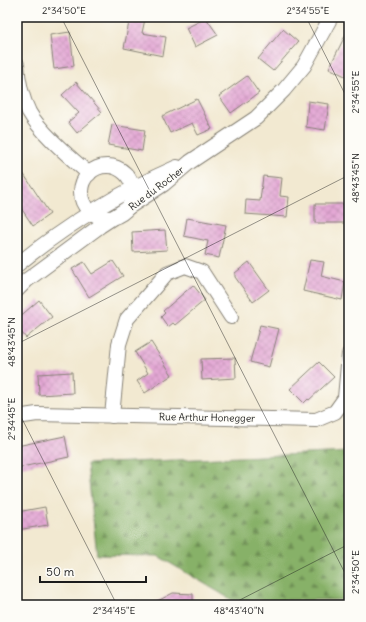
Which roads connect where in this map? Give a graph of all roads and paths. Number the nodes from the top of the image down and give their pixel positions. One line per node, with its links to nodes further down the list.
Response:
1 (331, 17): 3 (street)
2 (17, 64): 4 (street)
3 (190, 162): 5 (street, Rue du Rocher); 7 (street, Rue du Rocher)
4 (89, 174): 5 (street); 6 (street)
5 (132, 189): 6 (street, Rue du Rocher); 7 (street)
6 (91, 213): 7 (street); 8 (street, Rue du Rocher)
7 (121, 214): 9 (street, Rue du Rocher)
8 (17, 265)
9 (17, 290)
10 (231, 317): 12 (street)
11 (349, 354): 12 (street, Rue Arthur Honegger)
12 (112, 416): 13 (street, Rue Arthur Honegger)
13 (17, 417)

